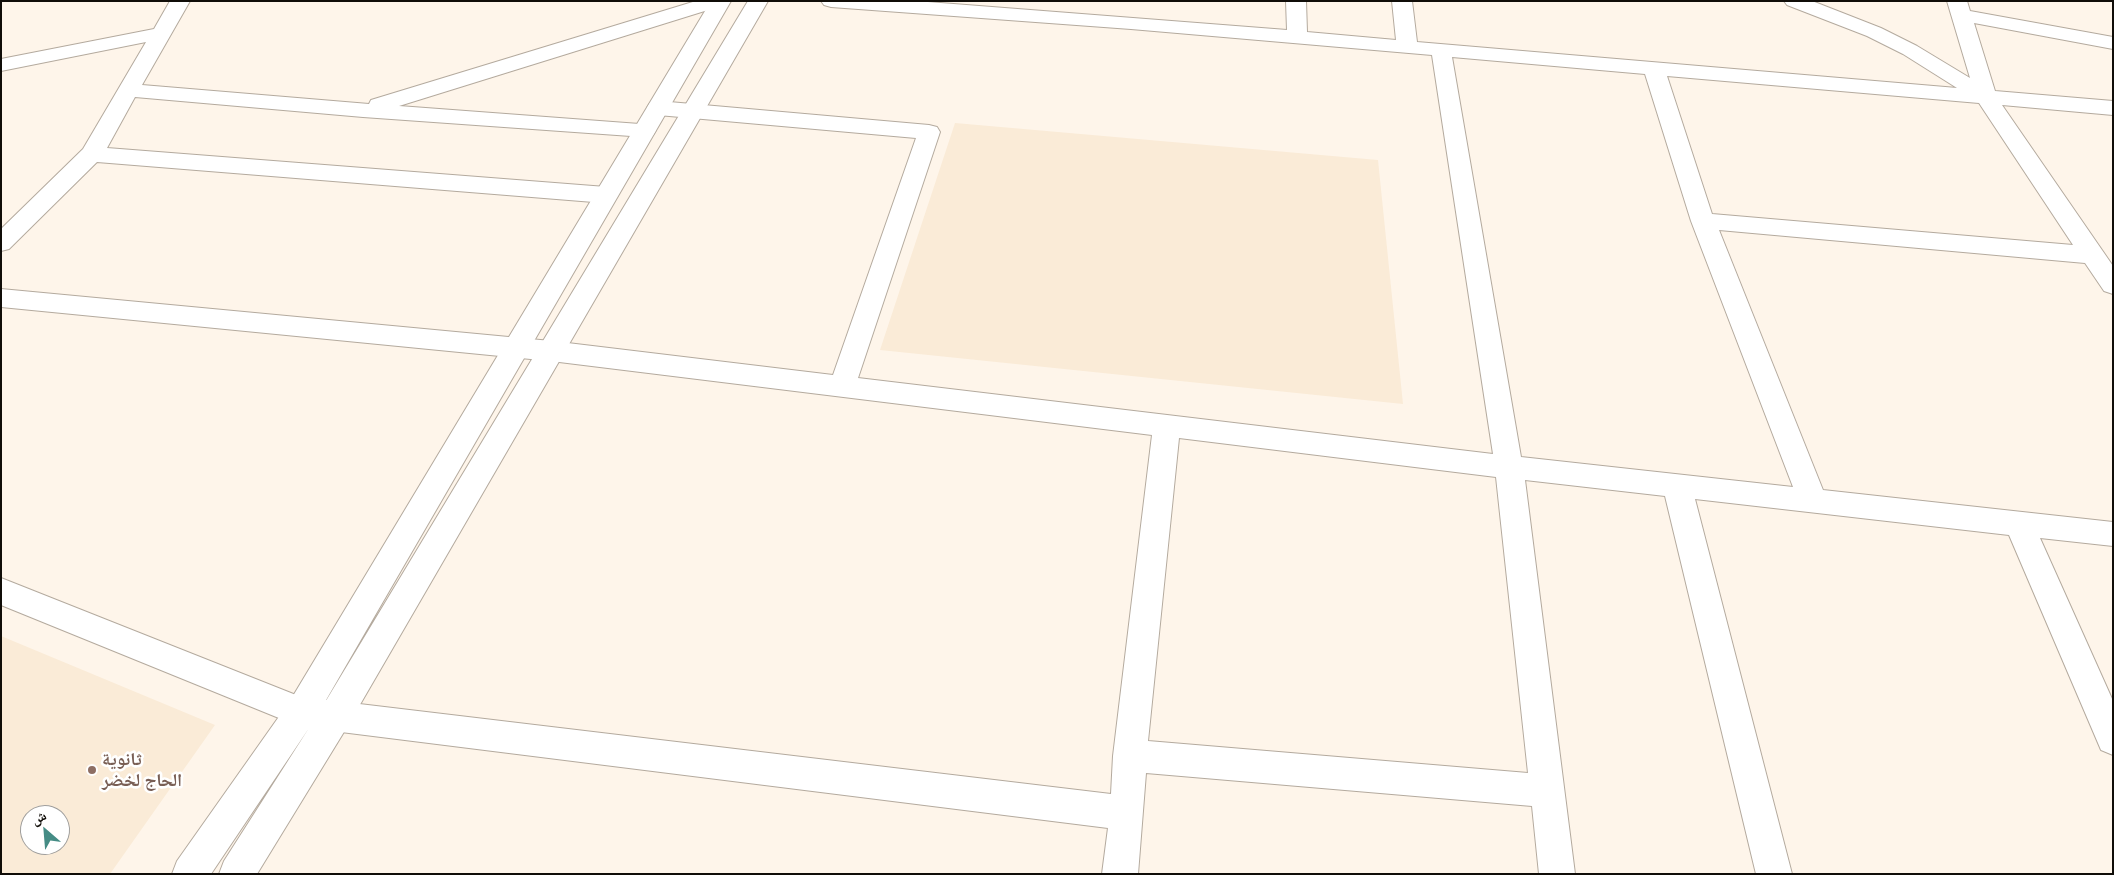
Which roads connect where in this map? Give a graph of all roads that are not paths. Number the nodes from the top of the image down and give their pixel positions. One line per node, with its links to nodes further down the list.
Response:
1 (180, 1): 11 (street)
2 (719, 1): 21 (street); 23 (street)
3 (758, 1): 22 (street)
4 (831, 1): 10 (street)
5 (1132, 1): 10 (street)
6 (1296, 1): 12 (street)
7 (1402, 1): 14 (street)
8 (1794, 1): 19 (street)
9 (1959, 8): 13 (street); 19 (street)
10 (1131, 23): 12 (street)
11 (162, 33): 16 (street); 18 (street)
12 (1297, 37): 14 (street)
13 (2113, 43)
14 (1407, 47): 15 (street)
15 (1441, 50): 17 (street); 35 (street)
16 (1, 65)
17 (1654, 68): 19 (street); 26 (street)
18 (129, 90): 21 (street); 24 (street)
19 (1986, 97): 20 (street); 28 (street)
20 (2113, 108)
21 (363, 110): 23 (street)
22 (694, 111): 23 (street); 32 (street); 33 (street)
23 (652, 119): 25 (street)
24 (92, 154): 25 (street); 27 (street)
25 (606, 195): 31 (street)
26 (1703, 221): 28 (street); 37 (street)
27 (1, 243)
28 (2093, 255): 29 (street)
29 (2113, 285)
30 (1, 298): 31 (street)
31 (514, 348): 32 (street); 41 (street)
32 (551, 351): 33 (street); 42 (street)
33 (842, 386): 34 (street)
34 (1166, 426): 35 (street); 44 (street)
35 (1510, 467): 36 (street); 45 (street)
36 (1677, 486): 37 (street); 51 (street)
37 (1813, 501): 38 (street)
38 (2019, 524): 39 (street); 43 (street)
39 (2113, 534)
40 (1, 591): 41 (street)
41 (301, 712): 42 (street); 47 (street)
42 (335, 716): 46 (street); 48 (street)
43 (2113, 739)
44 (1130, 756): 45 (street); 46 (street)
45 (1548, 792): 50 (street)
46 (1127, 813): 49 (street)
47 (190, 874)
48 (237, 874)
49 (1120, 874)
50 (1558, 874)
51 (1774, 874)

